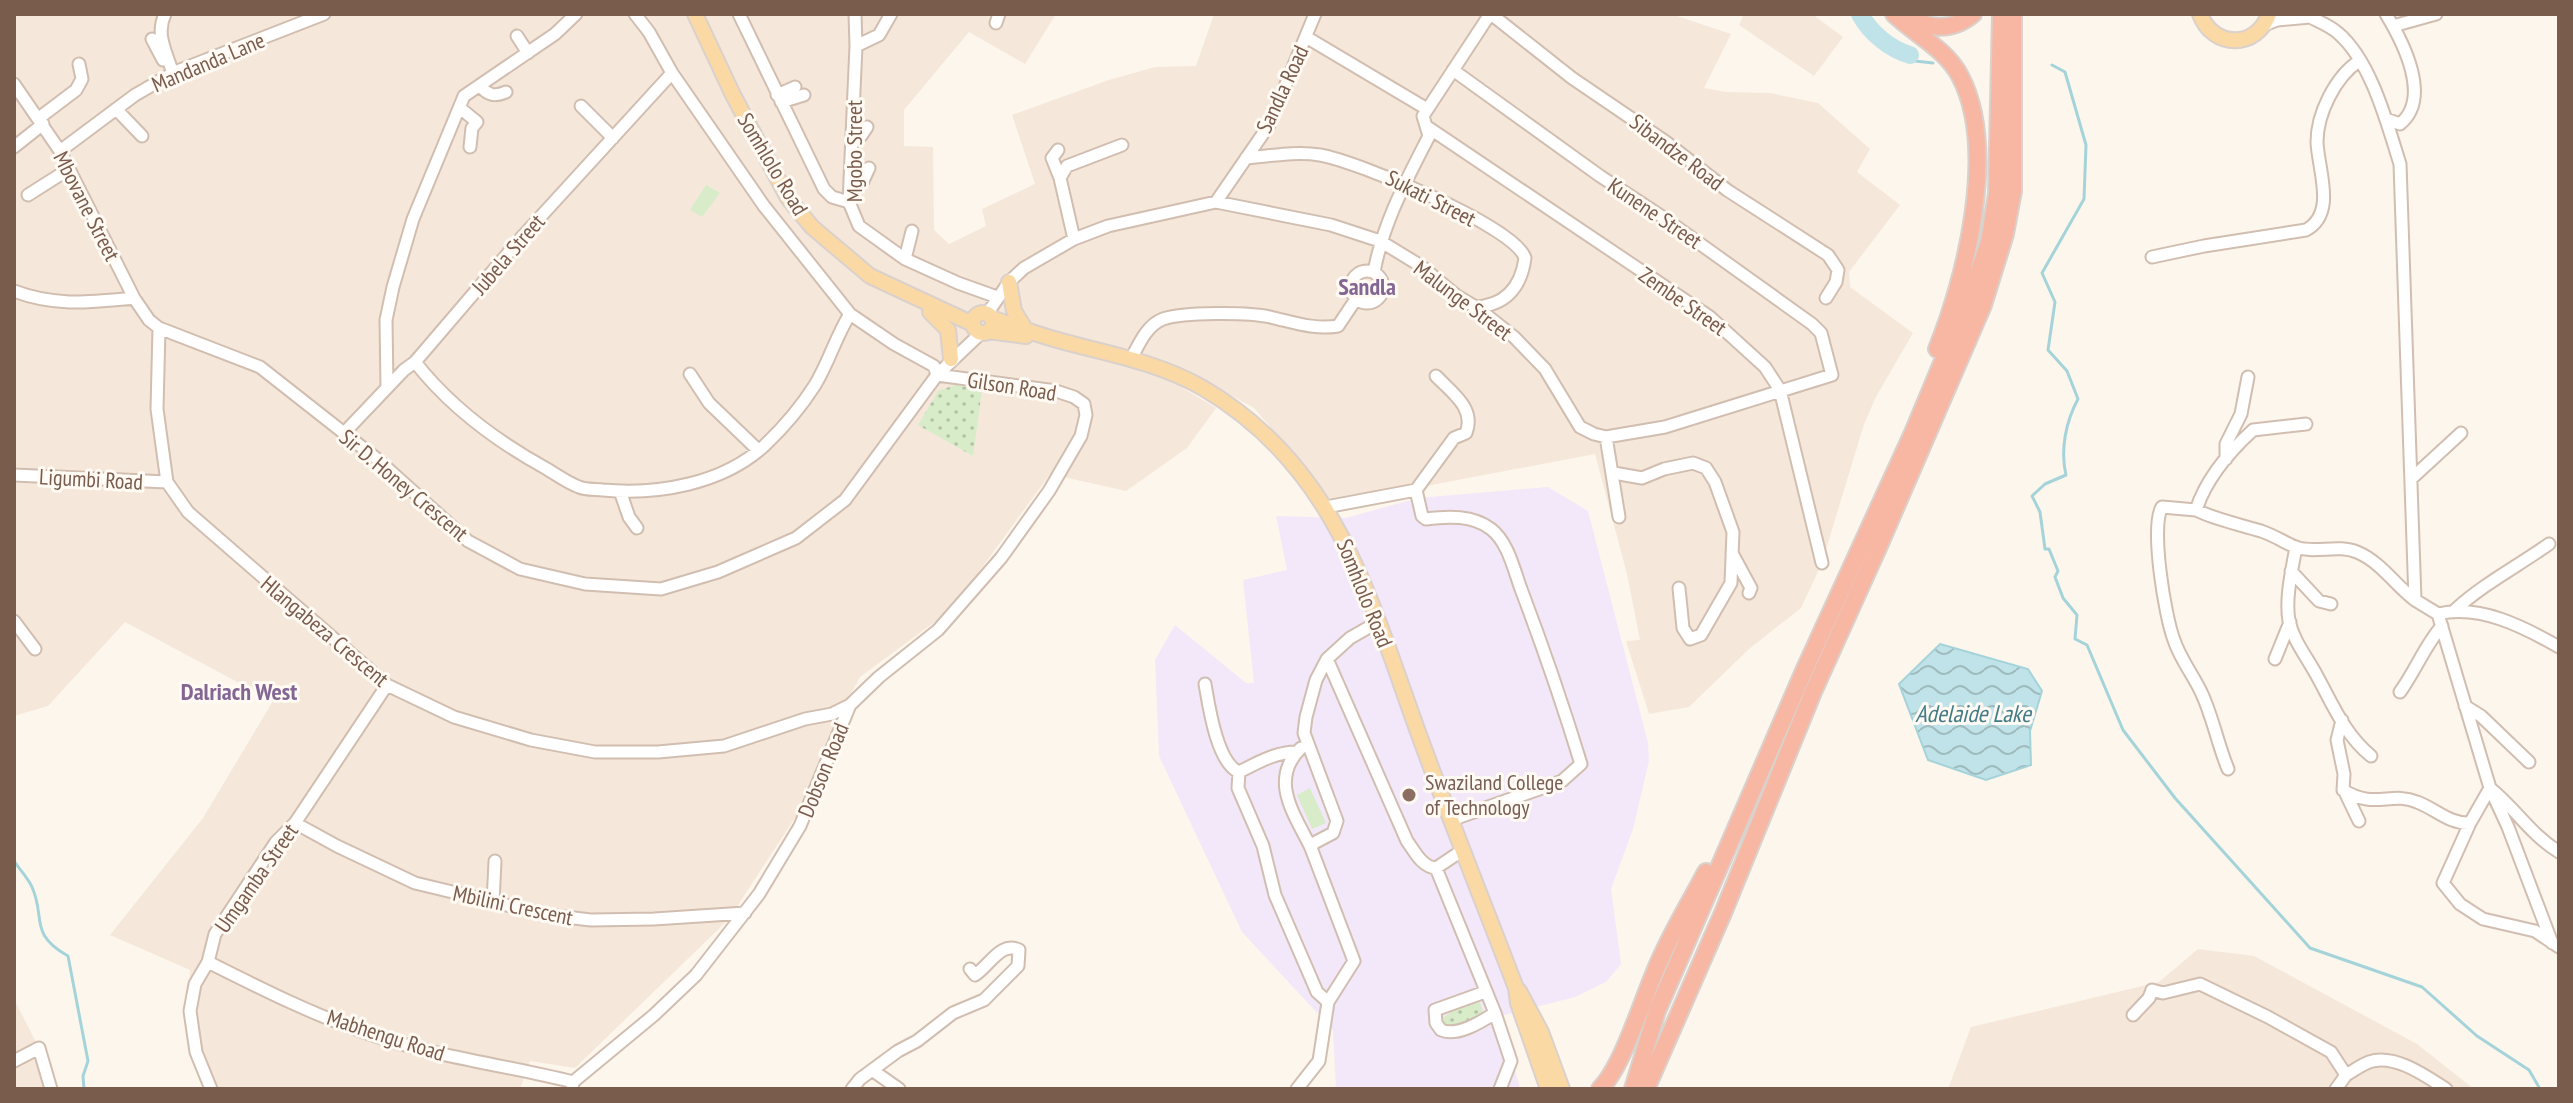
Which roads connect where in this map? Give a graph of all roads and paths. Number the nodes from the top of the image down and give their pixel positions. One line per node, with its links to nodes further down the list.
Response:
1 (165, 14): 30 (street)
2 (324, 14): 30 (street, Mandanda Lane)
3 (576, 14): 25 (street)
4 (635, 14): 29 (street)
5 (695, 14): 73 (main road, Somhlolo Road)
6 (739, 14): 35 (street)
7 (855, 14): 24 (street, Mgobo Street)
8 (1315, 14): 22 (street, Sandla Road)
9 (1491, 14): 28 (street); 71 (street, Sibandze Road)
10 (1894, 14): 93 (highway)
11 (1908, 14): 12 (highway)
12 (1973, 14)
13 (2200, 14): 19 (main road)
14 (2386, 14): 20 (street)
15 (2436, 14): 20 (street)
16 (2010, 16): 93 (highway); 159 (highway)
17 (2307, 16): 19 (street); 26 (street)
18 (887, 17): 24 (street)
19 (2267, 20)
20 (2393, 26): 40 (street)
21 (517, 36): 25 (street)
22 (1306, 37): 39 (street); 52 (street, Sandla Road)
23 (152, 39): 30 (street)
24 (856, 46): 46 (street, Mgobo Street)
25 (528, 53): 32 (street)
26 (2359, 61): 40 (street); 64 (street)
27 (79, 64): 41 (street)
28 (1453, 70): 39 (street); 88 (street, Kunene Street)
29 (672, 73): 45 (street, Jubela Street); 75 (street)
30 (173, 74): 38 (street, Mandanda Lane)
31 (14, 84): 41 (street, Mbovane Street)
32 (480, 86): 34 (street); 37 (street)
33 (800, 91): 35 (street)
34 (506, 92)
35 (779, 99): 59 (street)
36 (581, 106): 45 (street)
37 (460, 108): 49 (street); 87 (street)
38 (116, 109): 44 (street); 51 (street, Mandanda Lane)
39 (1427, 109): 42 (street)
40 (2386, 119): 99 (street)
41 (41, 121): 48 (street); 51 (street, Mbovane Street)
42 (1426, 126): 56 (street); 88 (street, Zembe Street)
43 (867, 127): 46 (street)
44 (142, 136)
45 (613, 138): 82 (street, Jubela Street)
46 (852, 138): 57 (street, Mgobo Street)
47 (1122, 145): 55 (street)
48 (14, 147)
49 (470, 147)
50 (1058, 150): 55 (street)
51 (60, 151): 54 (street, Mbovane Street)
52 (1246, 158): 56 (street, Sukati Street); 60 (street, Sandla Road)
53 (869, 168): 57 (street)
54 (69, 169): 58 (street); 70 (street, Mbovane Street)
55 (1060, 178): 62 (street)
56 (1405, 184): 63 (street); 74 (street, Sukati Street)
57 (850, 185): 59 (street, Mgobo Street)
58 (28, 195)
59 (849, 202): 65 (street, Mgobo Street)
60 (1216, 202): 62 (street, Malunge Street); 63 (street, Malunge Street)
61 (912, 231): 65 (street)
62 (1074, 239): 67 (street, Malunge Street)
63 (1380, 241): 66 (street); 74 (street, Malunge Street)
64 (2152, 257)
65 (905, 259): 69 (street, Mgobo Street)
66 (1374, 272): 72 (street); 72 (street)
67 (1009, 282): 69 (street, Malunge Street); 78 (main road)
68 (14, 291): 70 (street)
69 (997, 297): 76 (street, Malunge Street)
70 (134, 298): 77 (street, Mbovane Street)
71 (1826, 298)
72 (1356, 299): 81 (street)
73 (925, 304): 76 (main road, Somhlolo Road); 80 (main road)
74 (1474, 307): 94 (street, Malunge Street)
75 (850, 314): 84 (street); 95 (street)
76 (982, 323): 78 (main road, Somhlolo Road); 79 (main road, Somhlolo Road); 80 (street, Sir D. Honey Crescent)
77 (159, 328): 91 (street, Sir D. Honey Crescent); 100 (street, Hlangabeza Crescent)
78 (1025, 329): 79 (main road, Somhlolo Road)
79 (1055, 339): 81 (main road, Somhlolo Road)
80 (955, 356): 84 (street, Sir D. Honey Crescent)
81 (1132, 357): 103 (main road, Somhlolo Road)
82 (415, 362): 87 (street, Jubela Street); 102 (street)
83 (690, 374): 95 (street)
84 (937, 375): 89 (street, Gilson Road); 91 (street, Sir D. Honey Crescent)
85 (1436, 376): 101 (street)
86 (2248, 377): 96 (street)
87 (387, 387): 91 (street, Jubela Street)
88 (1780, 390): 94 (street); 110 (street, Zembe Street)
89 (1084, 404): 128 (street, Dobson Road)
90 (2306, 424): 96 (street)
91 (344, 433)
92 (2461, 433): 99 (street)
93 (1912, 435): 137 (highway)
94 (1606, 437): 97 (street)
95 (758, 450): 102 (street)
96 (2226, 459): 104 (street)
97 (1614, 473): 105 (street); 109 (street)
98 (14, 475): 100 (street, Ligumbi Road)
99 (2411, 479): 114 (street)
100 (167, 482): 126 (street, Hlangabeza Crescent)
101 (1416, 490): 103 (street); 140 (street)
102 (620, 491): 106 (street)
103 (1326, 507): 119 (main road, Somhlolo Road)
104 (2196, 510): 108 (street); 135 (street)
105 (1619, 517)
106 (637, 528)
107 (2549, 544): 116 (street)
108 (2296, 547): 111 (street); 114 (street)
109 (1732, 553): 112 (street); 113 (street)
110 (1822, 563)
111 (2291, 571): 115 (street); 120 (street)
112 (1679, 588)
113 (1749, 593)
114 (2415, 600): 117 (street)
115 (2331, 604)
116 (2455, 610): 117 (street); 121 (street)
117 (2440, 620): 127 (street); 129 (street)
118 (14, 621): 122 (street)
119 (1378, 622): 123 (street); 140 (main road, Somhlolo Road)
120 (2290, 622): 124 (street); 130 (street)
121 (2559, 647)
122 (35, 649)
123 (1327, 659): 131 (street); 148 (street)
124 (2275, 659)
125 (1205, 684): 136 (street)
126 (387, 685): 128 (street, Hlangabeza Crescent); 142 (street, Umgamba Street)
127 (2400, 692)
128 (850, 705): 150 (street, Dobson Road)
129 (2465, 705): 134 (street); 138 (street)
130 (2342, 720): 133 (street); 139 (street)
131 (1307, 742): 132 (street); 144 (street)
132 (1296, 752): 136 (street); 144 (street)
133 (2371, 756)
134 (2529, 762)
135 (2228, 769)
136 (1239, 772): 156 (street)
137 (1759, 774): 172 (highway); 173 (highway)
138 (2490, 788): 143 (street); 146 (street); 151 (street)
139 (2343, 790): 141 (street); 143 (street)
140 (1451, 820): 145 (main road, Somhlolo Road)
141 (2359, 821)
142 (295, 823): 149 (street, Mbilini Crescent); 152 (street, Umgamba Street)
143 (2470, 823): 151 (street)
144 (1311, 848): 156 (street)
145 (1463, 850): 148 (street); 154 (main road, Somhlolo Road)
146 (2559, 852)
147 (495, 861): 149 (street)
148 (1436, 868): 155 (street)
149 (493, 903): 150 (street, Mbilini Crescent)
150 (745, 913): 163 (street, Dobson Road)
151 (2555, 945)
152 (208, 962): 163 (street, Mabhengu Road); 165 (street, Umgamba Street)
153 (970, 969): 161 (street)
154 (1516, 988): 170 (main road, Somhlolo Road); 171 (main road, Somhlolo Road)
155 (1485, 992): 157 (street); 157 (street)
156 (1328, 1002): 168 (street)
157 (1495, 1013): 169 (street)
158 (2133, 1015): 162 (street)
159 (1661, 1055): 174 (highway); 175 (highway)
160 (14, 1061): 164 (street)
161 (872, 1070): 166 (street); 167 (street)
162 (2346, 1075): 176 (street); 177 (street)
163 (572, 1086)
164 (51, 1089)
165 (211, 1089)
166 (853, 1089)
167 (899, 1089)
168 (1297, 1089)
169 (1500, 1089)
170 (1548, 1089)
171 (1562, 1089)
172 (1600, 1089)
173 (1633, 1089)
174 (1646, 1089)
175 (1659, 1089)
176 (2336, 1089)
177 (2446, 1089)

